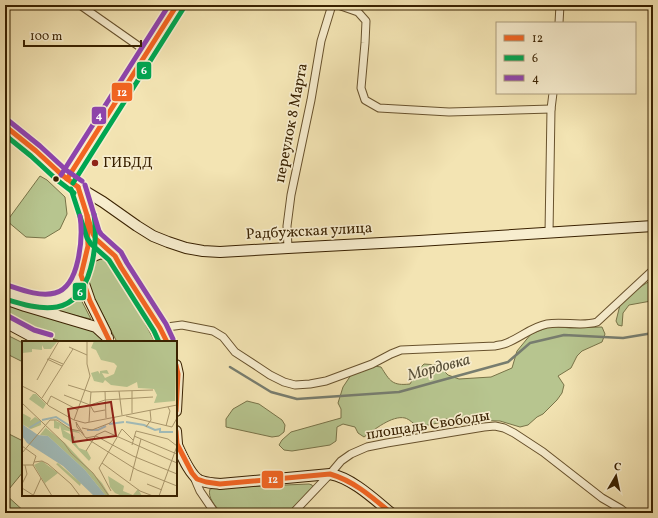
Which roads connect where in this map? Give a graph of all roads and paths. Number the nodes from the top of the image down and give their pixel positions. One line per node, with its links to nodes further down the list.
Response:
1 (80, 5): 7 (street)
2 (177, 5): 7 (street)
3 (332, 5): 16 (street, переулок 8 Марта)
4 (338, 5): 9 (street)
5 (560, 5): 6 (street)
6 (559, 22)
7 (147, 52): 11 (street)
8 (553, 94): 9 (street)
9 (551, 109): 15 (street)
10 (5, 126): 11 (street, Радбужская улица)
11 (67, 179): 12 (main road, Радбужская улица)
12 (78, 187): 13 (main road); 16 (main road, Радбужская улица)
13 (88, 218): 17 (main road); 18 (main road)
14 (653, 226): 15 (main road, Радбужская улица)
15 (549, 232): 16 (main road, Радбужская улица)
16 (288, 248)
17 (115, 256): 18 (main road); 24 (main road)
18 (84, 263): 20 (main road)
19 (653, 270): 24 (street)
20 (81, 274): 21 (main road); 25 (main road)
21 (5, 292)
22 (5, 300): 25 (main road)
23 (5, 322): 26 (main road)
24 (160, 328): 27 (main road)
25 (109, 340)
26 (46, 341)
27 (166, 341)
28 (177, 370): 29 (main road)
29 (177, 384)
30 (177, 445): 31 (main road)
31 (192, 473): 32 (main road); 33 (street)
32 (330, 474): 34 (street, площадь Свободы); 35 (main road); 36 (street, площадь Свободы)
33 (215, 513)
34 (293, 513)
35 (391, 513)
36 (626, 513)

